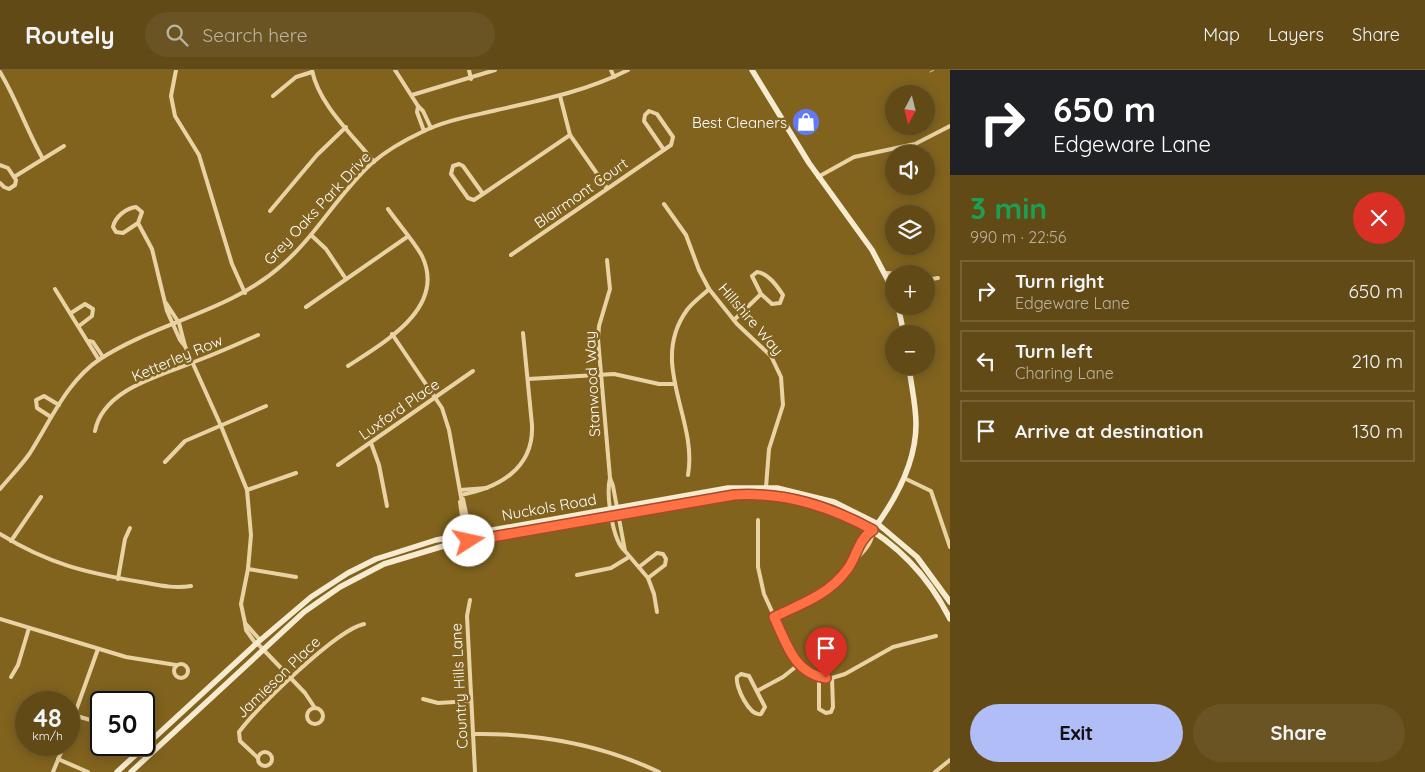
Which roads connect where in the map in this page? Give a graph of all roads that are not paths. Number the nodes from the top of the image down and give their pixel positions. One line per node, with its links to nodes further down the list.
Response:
1 (176, 70): 46 (street)
2 (395, 70): 14 (street)
3 (469, 70): 12 (street)
4 (496, 70): 12 (street)
5 (611, 70): 11 (street)
6 (628, 70): 10 (street, Grey Oaks Park Drive)
7 (752, 70): 28 (main road)
8 (312, 71): 13 (street); 18 (street)
9 (0, 72): 24 (street)
10 (620, 72): 11 (street, Grey Oaks Park Drive)
11 (614, 77): 15 (street, Grey Oaks Park Drive)
12 (471, 78): 14 (street)
13 (273, 96)
14 (412, 96): 16 (street)
15 (560, 96): 19 (street, Grey Oaks Park Drive); 21 (street)
16 (418, 106): 19 (street); 20 (street)
17 (950, 126): 28 (street)
18 (346, 127): 25 (street); 34 (street)
19 (431, 128): 20 (street, Grey Oaks Park Drive)
20 (424, 131): 25 (street, Grey Oaks Park Drive)
21 (570, 135): 30 (street); 31 (street)
22 (64, 146): 24 (street)
23 (664, 150): 23 (street); 30 (street, Blairmont Court)
24 (43, 159): 27 (street)
25 (374, 162): 36 (street, Grey Oaks Park Drive)
26 (0, 165): 27 (street)
27 (14, 177): 29 (street)
28 (818, 177): 40 (main road)
29 (0, 183)
30 (607, 188): 38 (street, Blairmont Court)
31 (483, 194): 31 (street)
32 (664, 204): 45 (street, Hillshire Way)
33 (388, 209): 37 (street)
34 (270, 211)
35 (138, 223): 35 (street); 48 (street)
36 (311, 235): 41 (street); 46 (street, Grey Oaks Park Drive)
37 (407, 237): 41 (street); 56 (street)
38 (511, 255)
39 (607, 260): 65 (street, Stanwood Way)
40 (885, 273)
41 (346, 278): 49 (street)
42 (935, 278): 43 (street)
43 (938, 278)
44 (55, 289): 50 (street)
45 (709, 289): 51 (street, Hillshire Way); 68 (street)
46 (245, 293): 52 (street, Grey Oaks Park Drive)
47 (761, 294): 47 (street); 51 (street)
48 (166, 303): 52 (street); 53 (street)
49 (306, 307)
50 (71, 313): 54 (street); 54 (street)
51 (734, 320): 81 (street, Hillshire Way)
52 (179, 322): 53 (street, Grey Oaks Park Drive); 59 (street)
53 (174, 325): 59 (street); 60 (street, Grey Oaks Park Drive)
54 (79, 326): 58 (street)
55 (523, 333): 67 (street)
56 (392, 334): 63 (street); 69 (street)
57 (258, 335): 62 (street, Ketterley Row)
58 (88, 341): 60 (street); 61 (street)
59 (185, 346): 62 (street)
60 (104, 357): 61 (street, Grey Oaks Park Drive)
61 (99, 360): 70 (street, Grey Oaks Park Drive)
62 (192, 364): 73 (street); 74 (street, Ketterley Row)
63 (348, 366)
64 (473, 371): 69 (street, Luxford Place)
65 (601, 374): 67 (street); 68 (street); 87 (street, Stanwood Way)
66 (909, 375): 80 (main road)
67 (528, 379): 84 (street)
68 (673, 384): 79 (street)
69 (435, 397): 75 (street, Luxford Place); 84 (street)
70 (59, 404): 72 (street, Grey Oaks Park Drive); 72 (street)
71 (266, 406): 73 (street)
72 (51, 417): 82 (street, Grey Oaks Park Drive)
73 (221, 426): 76 (street); 83 (street)
74 (95, 431)
75 (371, 443): 77 (street, Luxford Place); 86 (street)
76 (165, 462)
77 (338, 465)
78 (296, 472): 83 (street)
79 (688, 475)
80 (904, 478): 90 (main road); 97 (street)
81 (766, 487): 87 (main road, Nuckols Road); 90 (main road, Nuckols Road)
82 (0, 489)
83 (246, 490): 101 (street)
84 (460, 493): 94 (street)
85 (42, 497): 95 (street)
86 (387, 506)
87 (614, 508): 88 (street, Stanwood Way); 94 (main road, Nuckols Road)
88 (615, 516): 92 (main road, Nuckols Road); 96 (main road, Nuckols Road); 98 (street, Stanwood Way)
89 (758, 520): 110 (street)
90 (878, 524): 92 (main road); 108 (main road, Nuckols Road)
91 (130, 528): 105 (street)
92 (873, 530): 99 (street); 99 (street); 112 (main road, Nuckols Road)
93 (0, 534): 95 (street)
94 (467, 534): 96 (street); 116 (main road, Nuckols Road)
95 (11, 541): 105 (street)
96 (469, 541): 117 (main road, Nuckols Road)
97 (950, 547)
98 (629, 558): 100 (street); 102 (street)
99 (853, 563): 110 (street)
100 (640, 567): 104 (street); 104 (street)
101 (248, 569): 103 (street); 116 (street)
102 (577, 576)
103 (296, 577)
104 (648, 578): 109 (street)
105 (118, 579): 106 (street)
106 (191, 586)
107 (470, 600): 128 (street, Country Hills Lane)
108 (950, 602)
109 (656, 612)
110 (774, 617): 120 (street)
111 (0, 619): 114 (street)
112 (950, 619)
113 (364, 624): 124 (street, Jamieson Place)
114 (29, 628): 118 (street); 121 (street)
115 (936, 636): 123 (street)
116 (258, 642): 117 (street); 138 (main road, Nuckols Road)
117 (262, 649): 124 (street); 139 (main road, Nuckols Road)
118 (98, 650): 119 (street); 126 (street)
119 (176, 665)
120 (798, 665): 122 (street); 125 (street)
121 (11, 677)
122 (819, 677): 123 (street); 123 (street)
123 (832, 678)
124 (291, 679): 129 (street); 132 (street, Jamieson Place)
125 (757, 691): 125 (street)
126 (80, 697)
127 (423, 699): 128 (street)
128 (471, 701): 130 (street, Country Hills Lane)
129 (315, 708): 129 (street)
130 (473, 734): 140 (street, Country Hills Lane); 141 (street)
131 (59, 756): 133 (street)
132 (258, 758)
133 (58, 759): 135 (street); 136 (street)
134 (950, 760): 142 (street)
135 (53, 772)
136 (88, 772): 137 (street)
137 (94, 772)
138 (117, 772)
139 (131, 772)
140 (475, 772)
141 (659, 772)
142 (935, 772)

